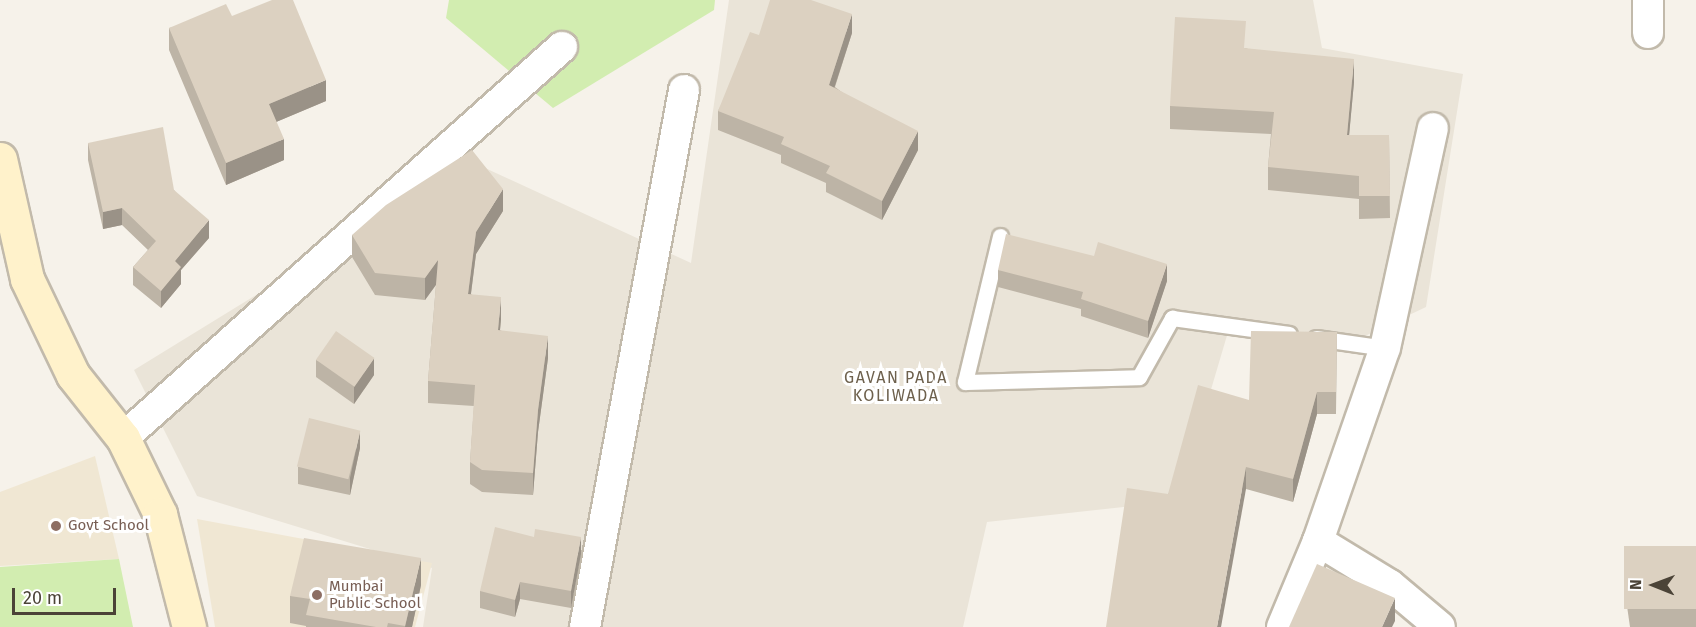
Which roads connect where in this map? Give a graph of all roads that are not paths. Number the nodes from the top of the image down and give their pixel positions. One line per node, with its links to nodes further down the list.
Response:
1 (1648, 0): 2 (street)
2 (1648, 33)
3 (562, 47): 9 (street)
4 (684, 90): 12 (street)
5 (1433, 128): 8 (street)
6 (0, 159): 9 (street)
7 (1000, 236): 8 (lane)
8 (1384, 348): 10 (street)
9 (123, 438): 11 (street)
10 (1318, 541): 13 (street); 14 (street)
11 (189, 627)
12 (585, 627)
13 (1282, 627)
14 (1440, 627)

